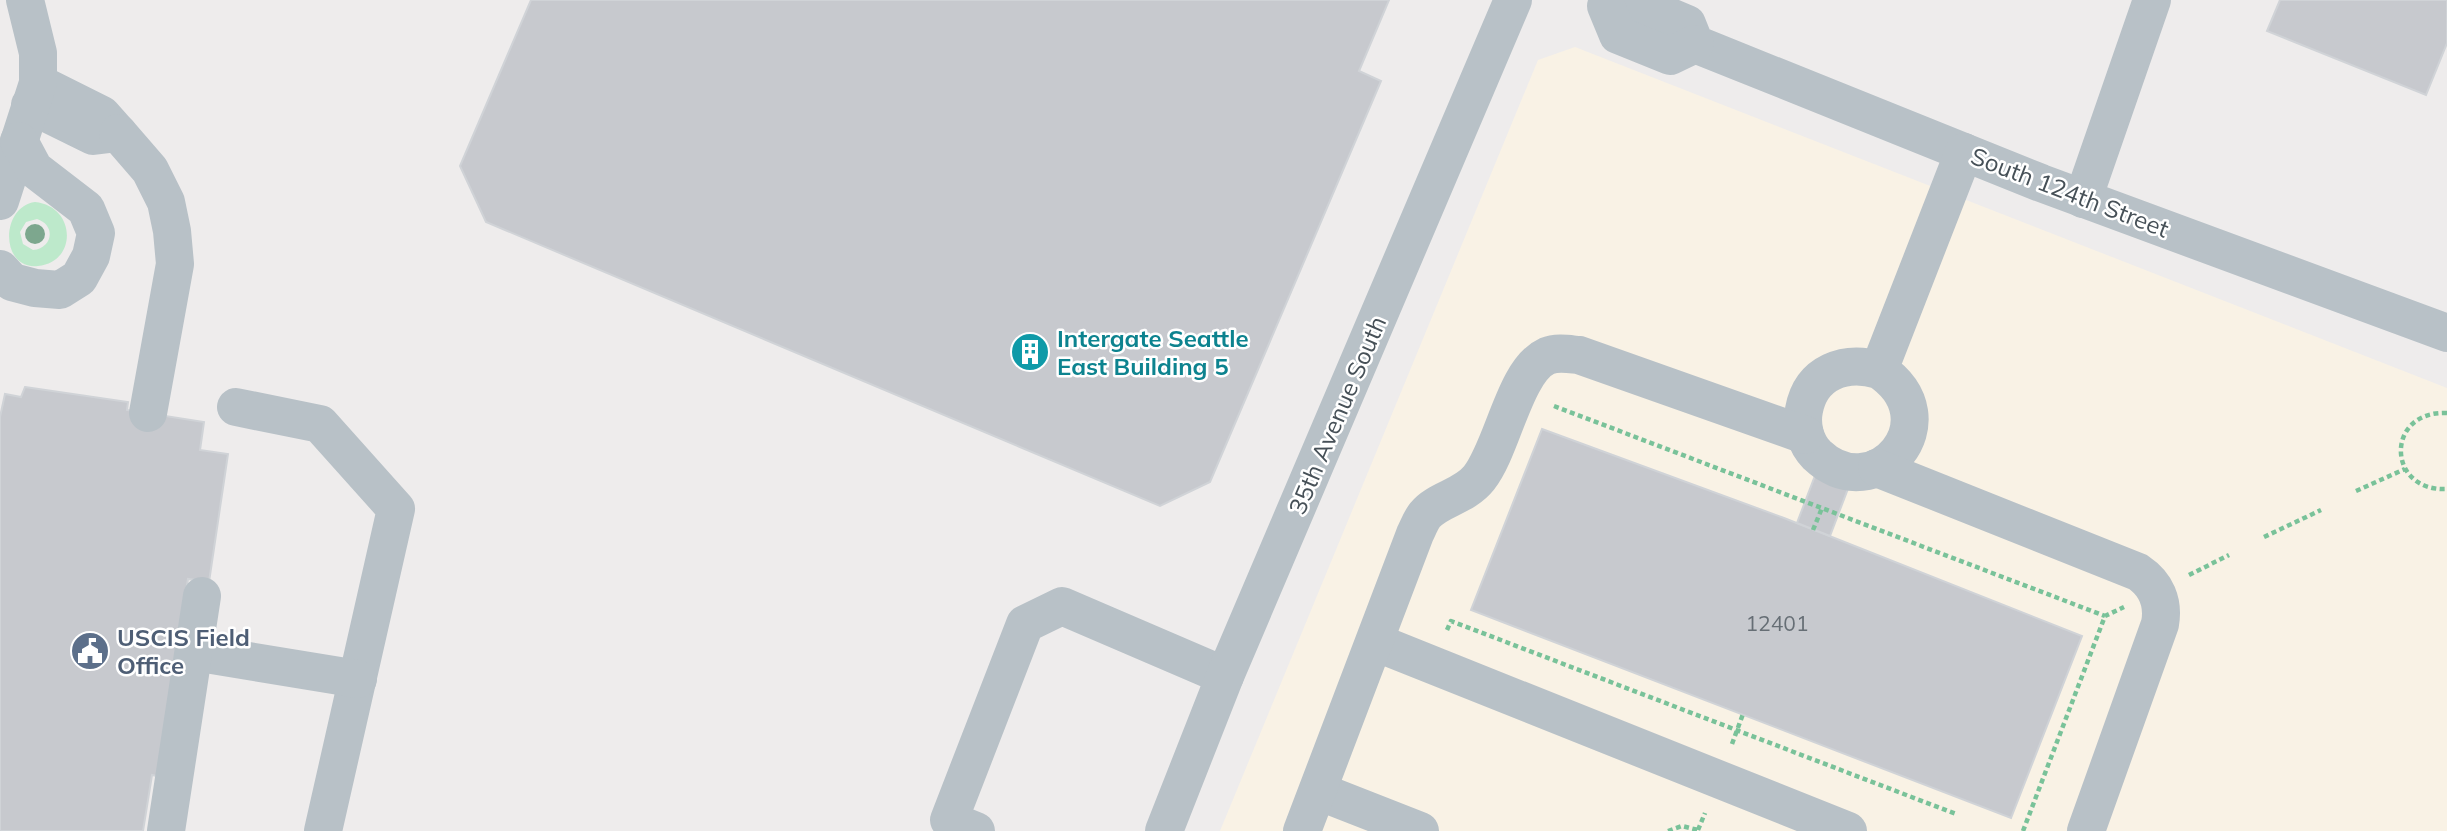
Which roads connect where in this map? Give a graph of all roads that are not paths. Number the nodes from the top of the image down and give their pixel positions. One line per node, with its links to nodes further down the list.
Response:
1 (25, 0): 5 (street)
2 (1513, 0): 20 (street, 35th Avenue South)
3 (2152, 0): 8 (street)
4 (1614, 1): 7 (street, South 124th Street)
5 (34, 94): 6 (street); 14 (street)
6 (19, 141): 9 (street); 10 (street)
7 (1964, 152): 8 (street, South 124th Street); 12 (street)
8 (2083, 199): 11 (street, South 124th Street)
9 (0, 201)
10 (0, 269)
11 (2447, 333)
12 (1878, 370): 15 (street); 16 (street)
13 (236, 407): 21 (street)
14 (148, 413)
15 (1805, 435): 16 (street); 18 (street)
16 (1877, 468): 30 (street)
17 (202, 596): 23 (street)
18 (1375, 642): 22 (street); 29 (street)
19 (212, 655): 21 (street)
20 (1225, 676): 25 (street); 26 (street, 35th Avenue South)
21 (358, 679): 24 (street)
22 (1318, 792): 27 (street); 28 (street)
23 (166, 831)
24 (323, 831)
25 (976, 831)
26 (1164, 831)
27 (1302, 831)
28 (1420, 831)
29 (1848, 831)
30 (2086, 831)

